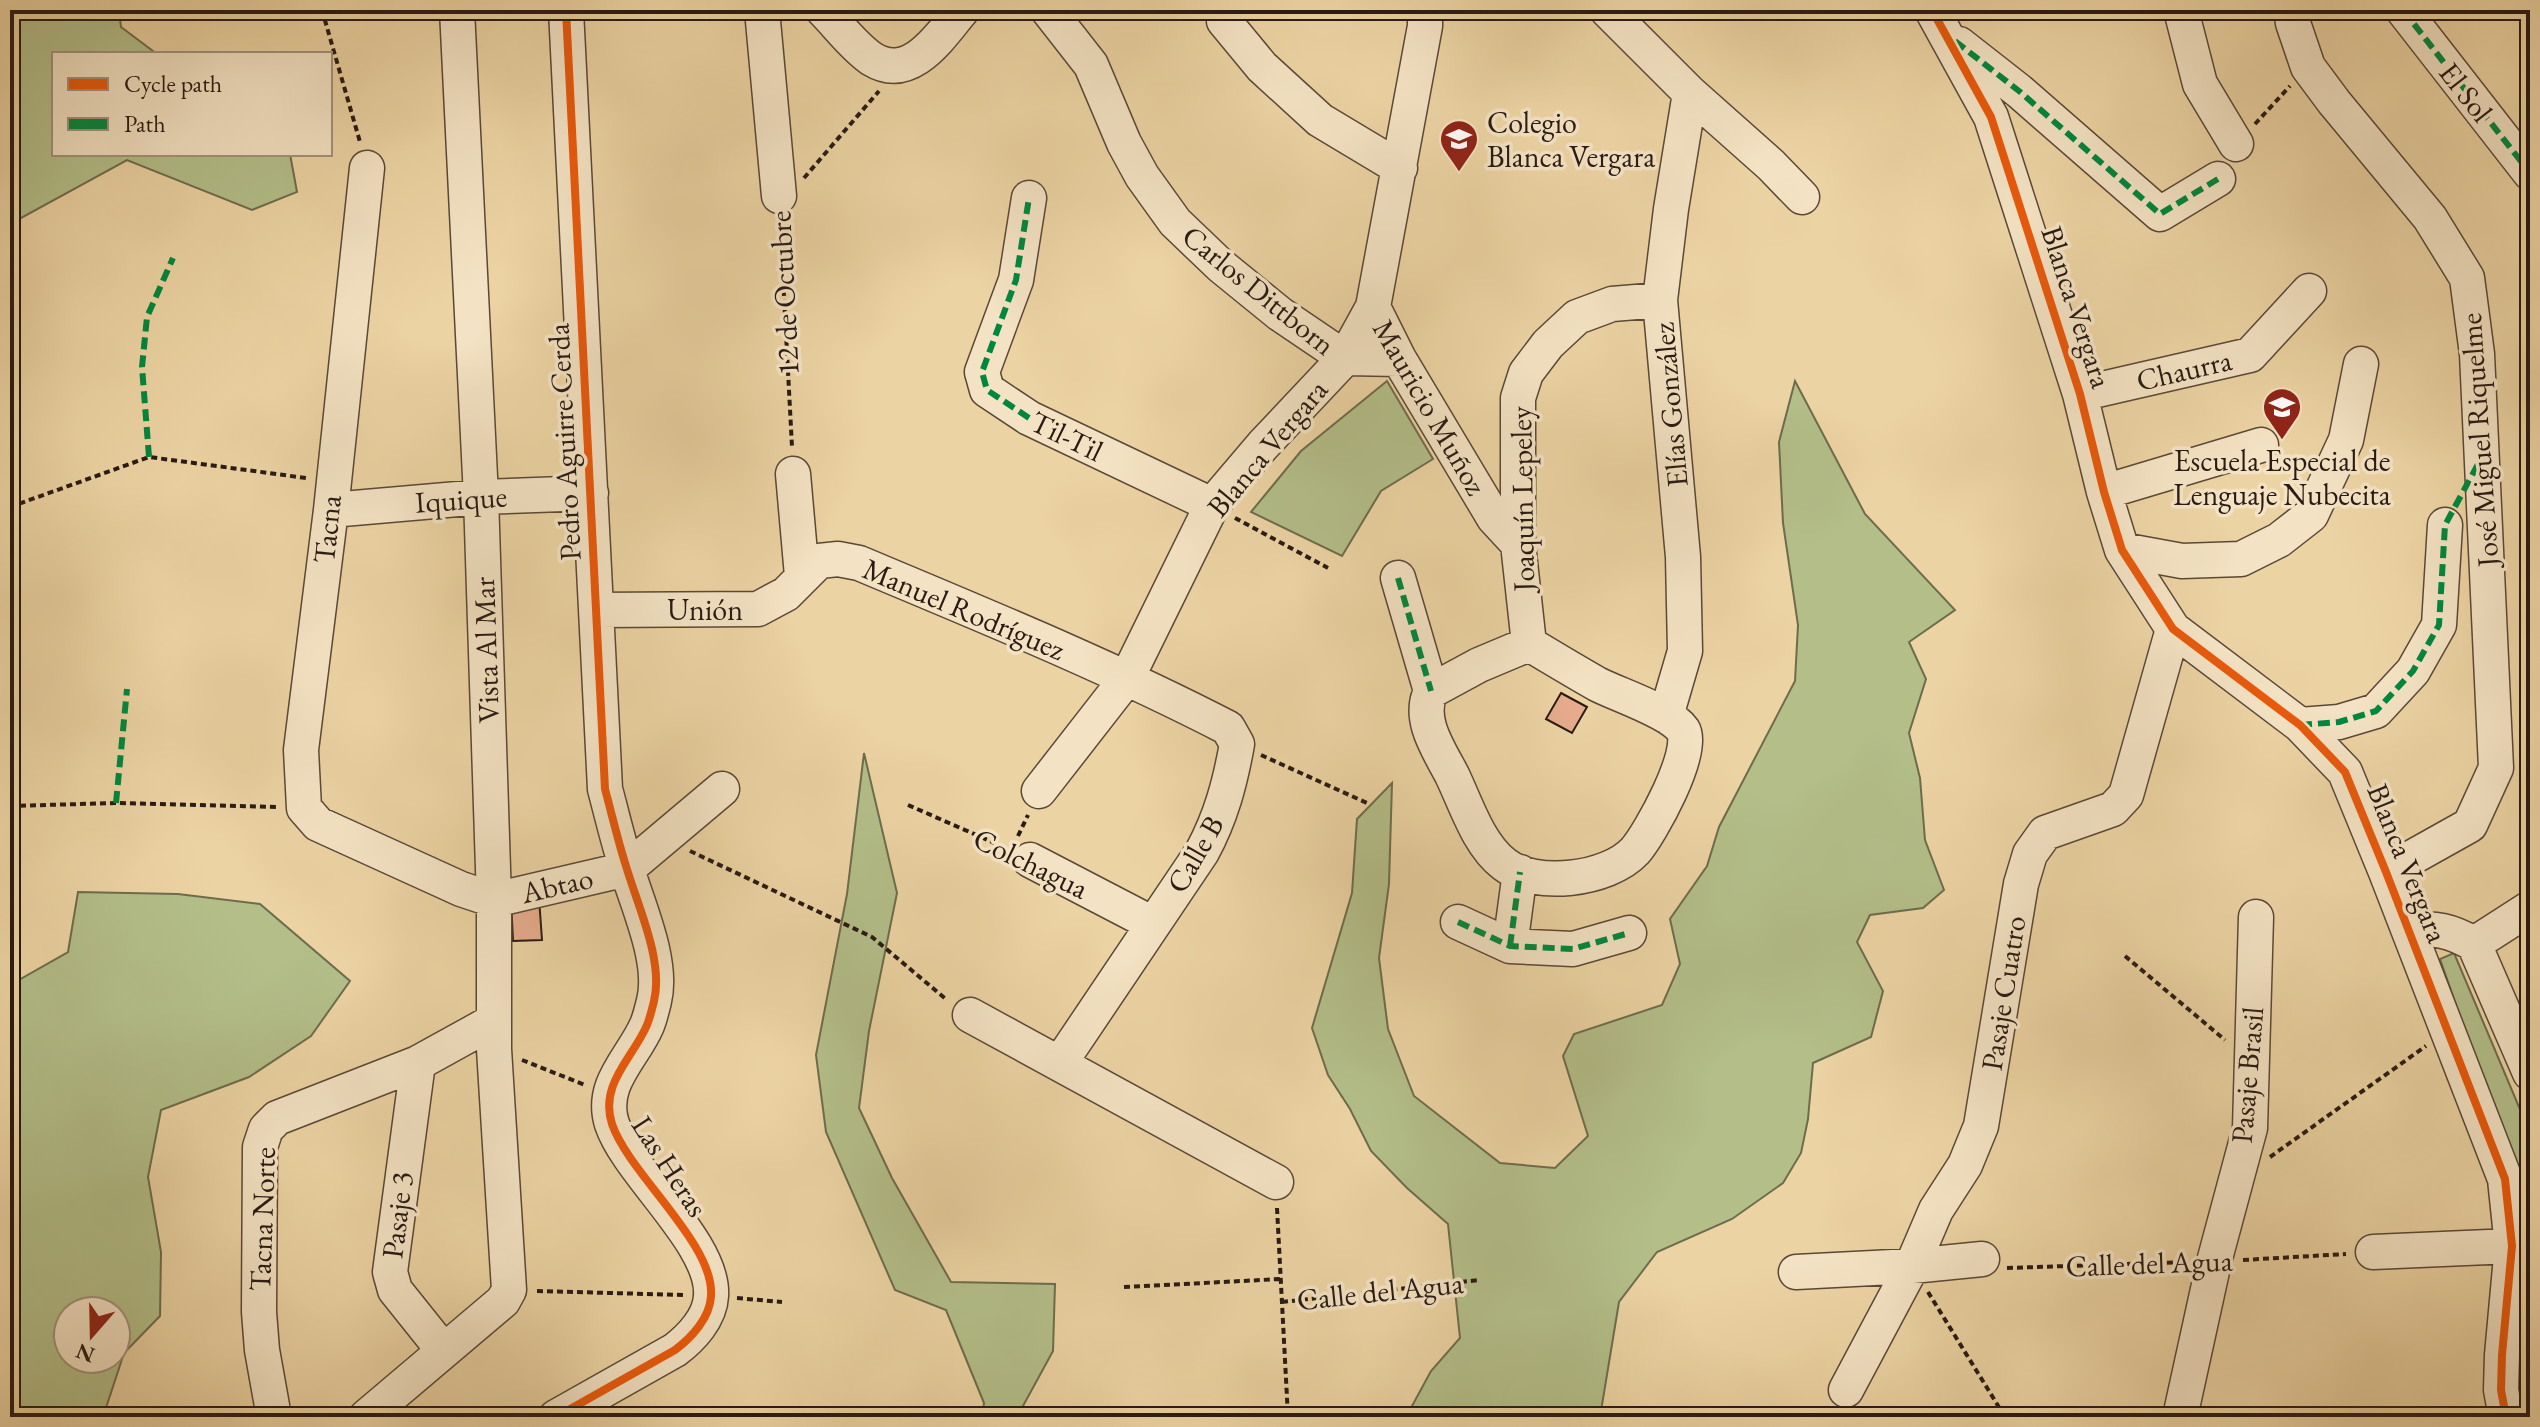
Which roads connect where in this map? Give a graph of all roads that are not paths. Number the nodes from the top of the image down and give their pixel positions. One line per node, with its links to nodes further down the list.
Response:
1 (457, 10): 35 (street, Vista Al Mar)
2 (566, 10): 33 (street, Pedro Aguirre Cerda)
3 (762, 10): 20 (street, 12 de Octubre)
4 (823, 10): 5 (street)
5 (962, 10)
6 (1048, 10): 26 (street, Carlos Dittborn)
7 (1425, 10): 17 (street, Blanca Vergara)
8 (1607, 10): 14 (street)
9 (2181, 10): 15 (street)
10 (2291, 10): 55 (street, José Miguel Riquelme)
11 (2403, 10): 18 (street, El Sol)
12 (1224, 21): 17 (street)
13 (1940, 22): 19 (street); 29 (street, Blanca Vergara)
14 (1690, 93): 21 (street); 24 (street, Elías González)
15 (2236, 144)
16 (367, 168): 34 (street, Tacna)
17 (1400, 168): 25 (street, Blanca Vergara)
18 (2530, 173)
19 (2218, 179)
20 (779, 196)
21 (1802, 197)
22 (1029, 198): 36 (street, Til-Til)
23 (2309, 291): 29 (street, Chaurra)
24 (1660, 300): 38 (street, Joaquín Lepeley); 47 (street, Elías González)
25 (1373, 307): 26 (street, Blanca Vergara); 27 (street, Mauricio Muñoz)
26 (1345, 358): 27 (street, Carlos Dittborn); 36 (street, Blanca Vergara)
27 (1399, 359): 38 (street, Mauricio Muñoz)
28 (2361, 364): 39 (street)
29 (2080, 394): 32 (street, Blanca Vergara)
30 (2261, 445): 32 (street)
31 (793, 474): 40 (street)
32 (2104, 492): 39 (street, Blanca Vergara)
33 (591, 493): 35 (street, Iquique); 42 (street, Pedro Aguirre Cerda)
34 (332, 496): 35 (street, Iquique); 51 (street, Tacna)
35 (481, 497): 56 (street, Vista Al Mar)
36 (1212, 505): 45 (street, Blanca Vergara)
37 (2445, 525): 48 (street)
38 (1518, 544): 44 (street, Joaquín Lepeley)
39 (2122, 550): 43 (street, Blanca Vergara)
40 (802, 576): 42 (street, Unión); 45 (street, Manuel Rodríguez)
41 (1398, 578): 46 (street)
42 (596, 610): 53 (street, Pedro Aguirre Cerda)
43 (2173, 629): 48 (street, Blanca Vergara); 74 (street, Pasaje Cuatro)
44 (1529, 644): 46 (street); 47 (street)
45 (1127, 678): 50 (street, Blanca Vergara); 60 (street, Calle B)
46 (1431, 691): 54 (street)
47 (1666, 716): 54 (street)
48 (2300, 725): 55 (street, Blanca Vergara)
49 (722, 789): 53 (street, Abtao)
50 (1039, 791)
51 (373, 850): 56 (street, Abtao)
52 (1021, 855): 60 (street, Colchagua)
53 (627, 869): 56 (street, Abtao); 80 (street, Las Heras)
54 (1520, 872): 64 (street)
55 (2386, 872): 61 (street, Blanca Vergara)
56 (494, 900): 66 (street, Vista Al Mar)
57 (2530, 908): 63 (street)
58 (2256, 917): 81 (street, Pasaje Brasil)
59 (1458, 922): 64 (street)
60 (1153, 924): 68 (street, Calle B)
61 (2410, 931): 63 (street); 71 (street, Blanca Vergara)
62 (1629, 933): 64 (street)
63 (2474, 944): 69 (street)
64 (1510, 946)
65 (970, 1015): 68 (street)
66 (494, 1035): 67 (street, Tacna Norte); 76 (street, Vista Al Mar)
67 (418, 1063): 76 (street, Pasaje 3); 78 (street, Tacna Norte)
68 (1060, 1063): 70 (street)
69 (2530, 1073)
70 (1276, 1182)
71 (2512, 1246): 72 (street); 82 (street, Blanca Vergara)
72 (2373, 1252)
73 (1982, 1259): 74 (street)
74 (1912, 1266): 75 (street); 77 (street, Pasaje Cuatro)
75 (1796, 1272)
76 (443, 1350): 79 (street)
77 (1846, 1390)
78 (274, 1417)
79 (366, 1417)
80 (556, 1417)
81 (2180, 1417)
82 (2506, 1417)

